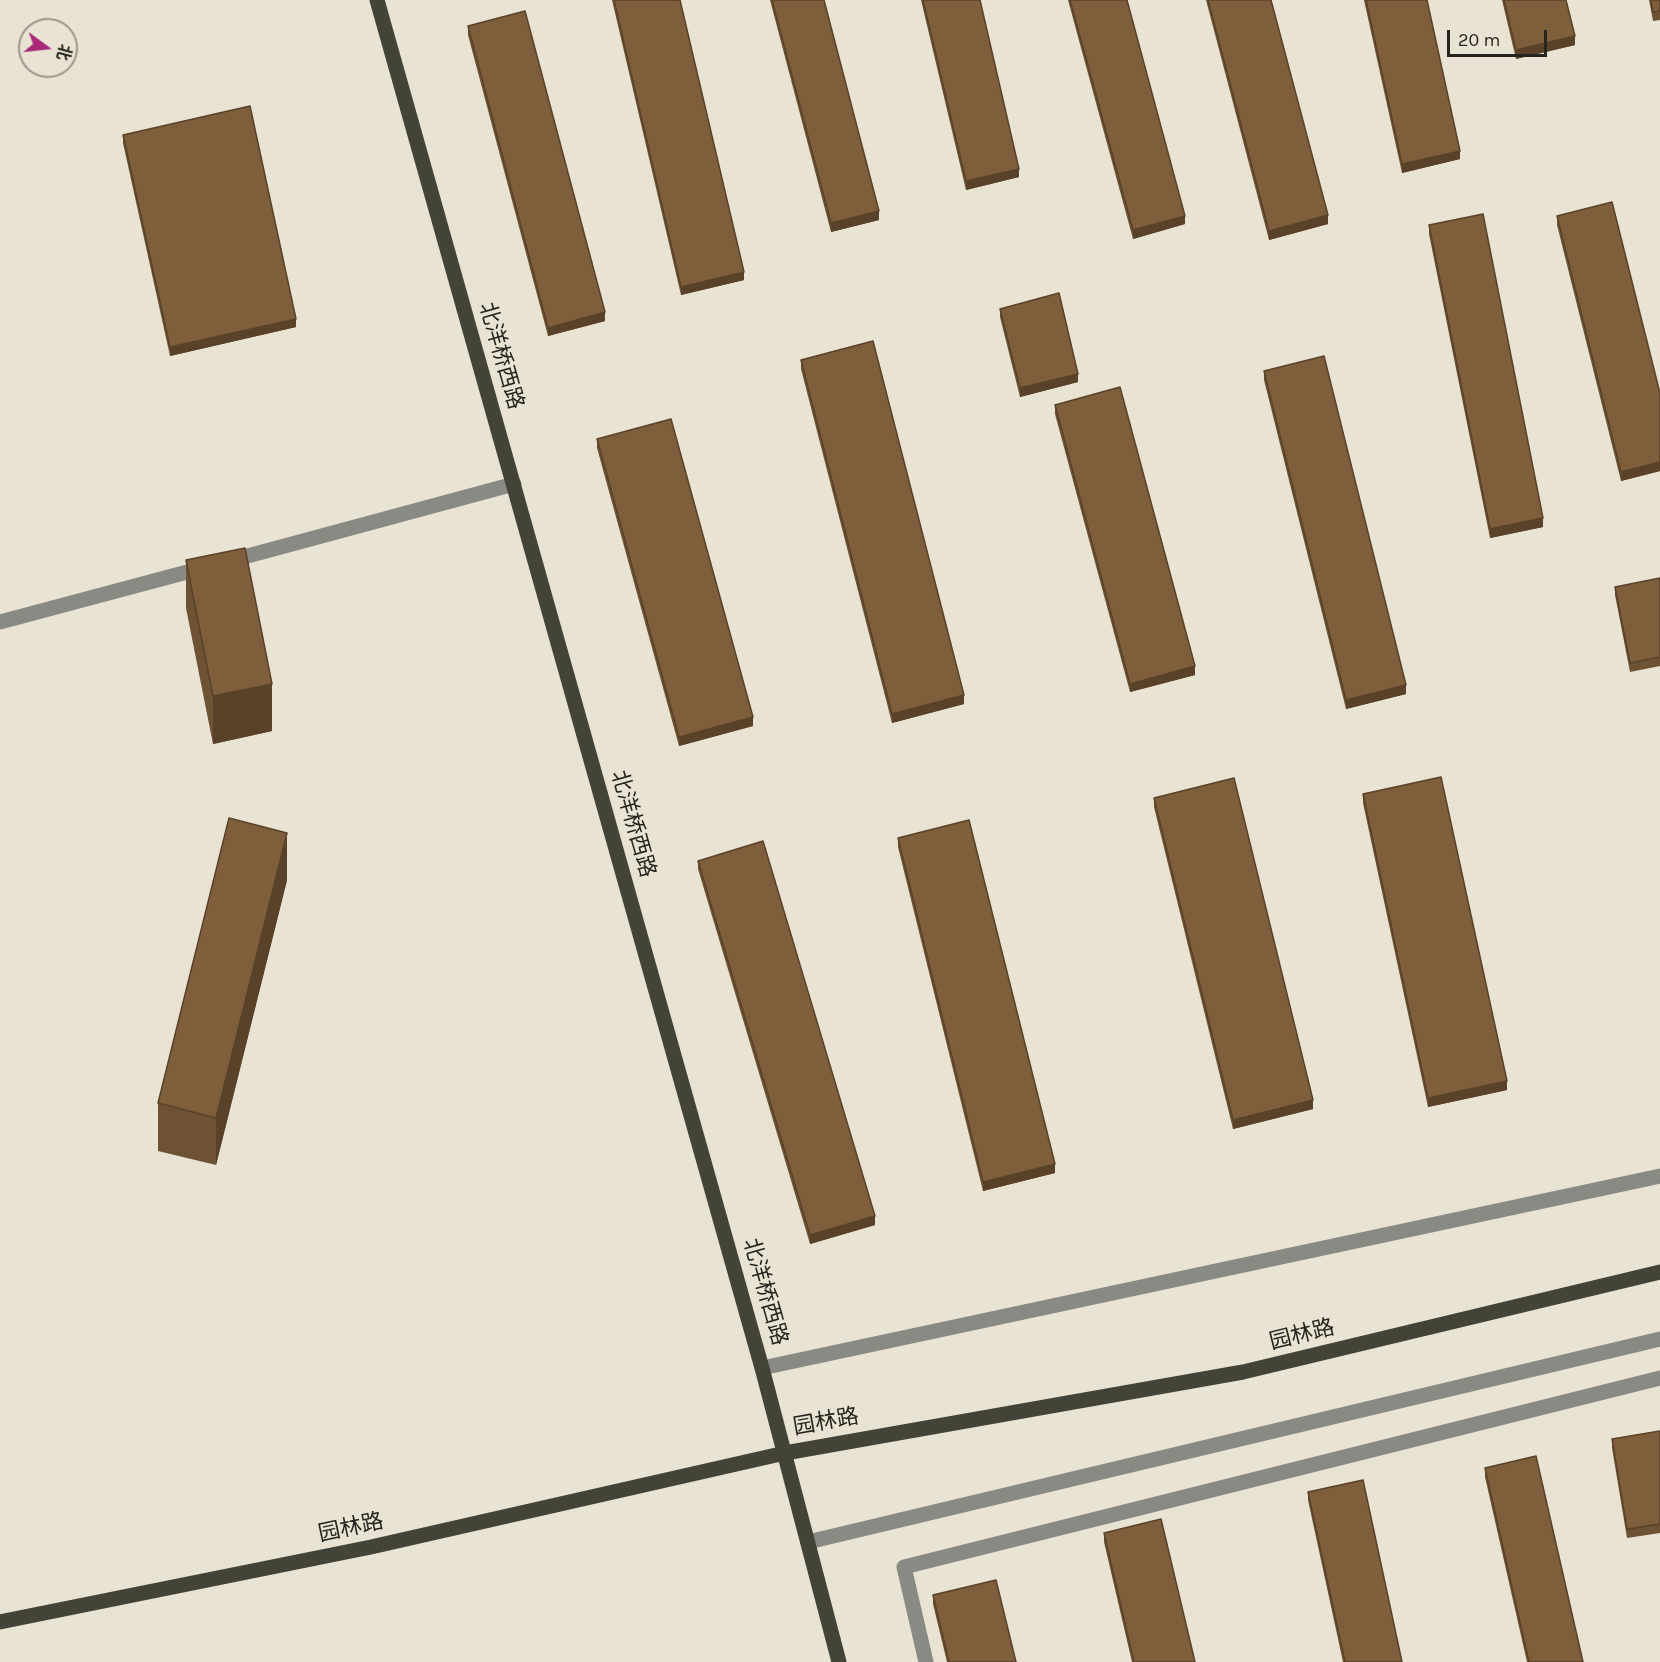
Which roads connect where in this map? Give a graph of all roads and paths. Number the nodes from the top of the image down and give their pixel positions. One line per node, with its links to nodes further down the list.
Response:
1 (377, 0): 2 (main road, 北洋桥西路)
2 (514, 484): 3 (street); 7 (main road, 北洋桥西路)
3 (0, 622)
4 (1660, 1176): 7 (street)
5 (1660, 1272): 9 (main road, 园林路)
6 (1660, 1339): 10 (street)
7 (762, 1368): 9 (main road, 北洋桥西路)
8 (1660, 1378): 13 (street)
9 (784, 1453): 10 (main road, 北洋桥西路); 11 (main road, 园林路)
10 (808, 1542): 12 (main road, 北洋桥西路)
11 (0, 1622)
12 (839, 1662)
13 (926, 1662)

